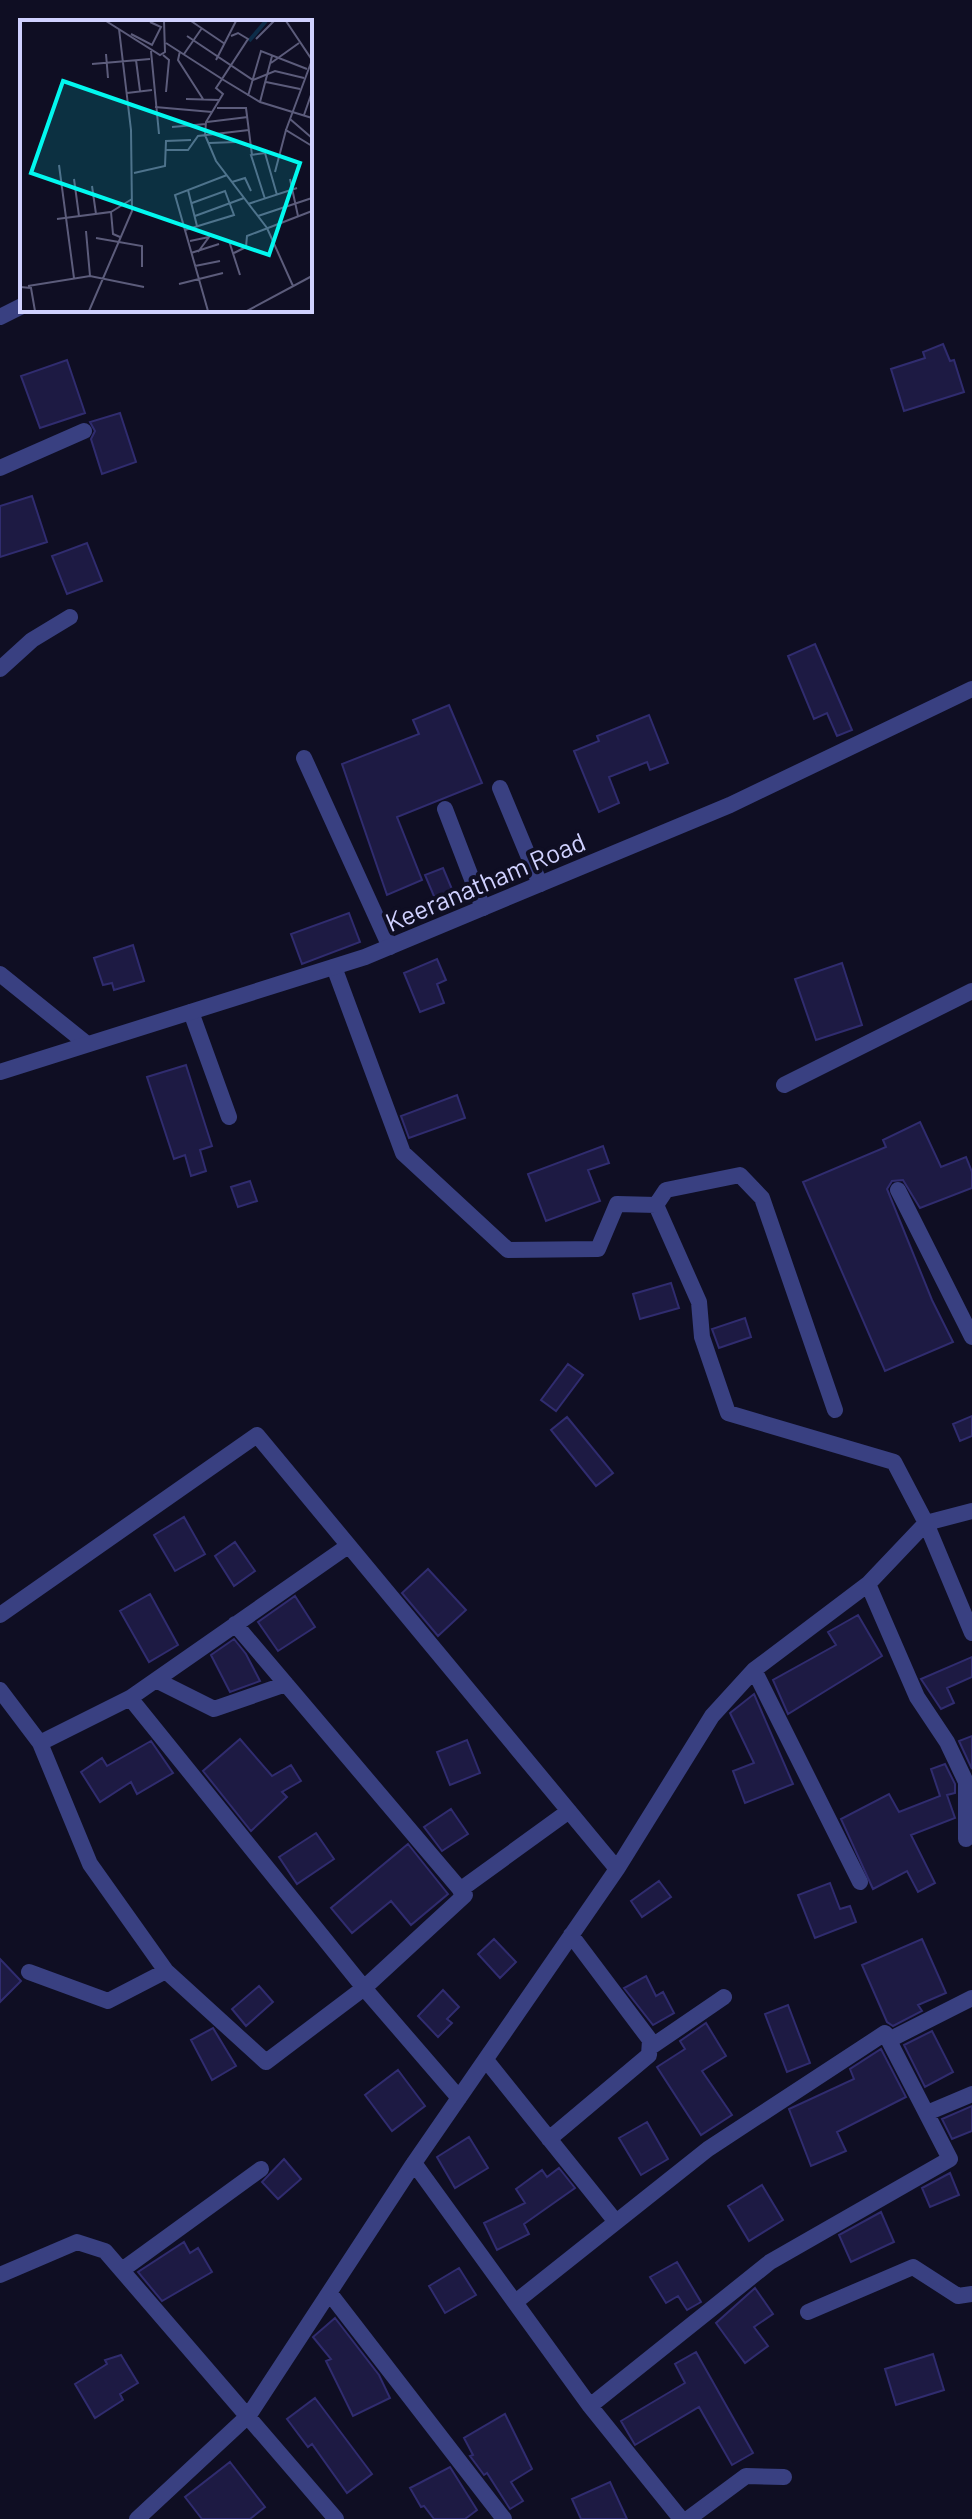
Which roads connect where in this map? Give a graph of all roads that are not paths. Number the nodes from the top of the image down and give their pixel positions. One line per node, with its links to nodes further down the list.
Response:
1 (20, 307): 2 (street)
2 (0, 317)
3 (84, 431): 4 (street)
4 (0, 468)
5 (70, 617): 6 (street)
6 (0, 669)
7 (972, 689): 11 (street, Keeranatham Road)
8 (304, 758): 13 (street)
9 (500, 788): 11 (street)
10 (445, 809): 12 (street)
11 (540, 884): 12 (street, Keeranatham Road)
12 (483, 908): 13 (street, Keeranatham Road)
13 (390, 947): 14 (street, Keeranatham Road)
14 (334, 967): 17 (street, Keeranatham Road); 23 (street)
15 (0, 974): 18 (street)
16 (972, 991): 20 (street)
17 (191, 1012): 18 (street, Keeranatham Road); 21 (street)
18 (87, 1044): 19 (street, Keeranatham Road)
19 (0, 1072)
20 (784, 1085)
21 (229, 1117)
22 (898, 1190): 24 (street)
23 (656, 1205): 25 (street); 27 (street)
24 (972, 1337)
25 (835, 1410)
26 (972, 1511): 27 (street)
27 (926, 1523): 29 (street); 32 (street)
28 (348, 1546): 30 (street); 31 (street); 39 (street)
29 (868, 1584): 33 (street); 40 (street)
30 (0, 1615)
31 (235, 1624): 34 (street); 35 (street)
32 (972, 1633)
33 (754, 1670): 41 (street); 42 (street)
34 (156, 1680): 35 (street); 37 (street)
35 (286, 1684): 43 (street)
36 (0, 1690): 38 (street)
37 (130, 1698): 38 (street); 47 (street)
38 (40, 1743): 45 (street)
39 (569, 1811): 41 (street); 43 (street)
40 (966, 1839)
41 (617, 1869): 44 (street)
42 (860, 1882)
43 (460, 1890): 47 (street)
44 (571, 1935): 51 (street); 52 (street)
45 (166, 1971): 46 (street); 47 (street)
46 (29, 1972)
47 (364, 1988): 54 (street)
48 (724, 1997): 51 (street)
49 (972, 1998): 50 (street)
50 (889, 2040): 55 (street); 59 (street)
51 (651, 2047): 56 (street)
52 (486, 2060): 54 (street); 56 (street)
53 (972, 2094): 55 (street)
54 (459, 2098): 57 (street)
55 (927, 2113): 66 (street)
56 (549, 2139): 59 (street)
57 (414, 2163): 63 (street); 64 (street)
58 (261, 2169): 60 (street)
59 (616, 2222): 64 (street)
60 (122, 2270): 61 (street); 67 (street)
61 (0, 2275)
62 (972, 2294): 65 (street)
63 (331, 2295): 67 (street); 71 (street)
64 (518, 2300): 66 (street)
65 (808, 2312)
66 (590, 2406): 72 (street)
67 (249, 2415): 69 (street); 70 (street)
68 (784, 2477): 73 (street)
69 (137, 2519)
70 (336, 2519)
71 (504, 2519)
72 (681, 2519)
73 (688, 2519)

